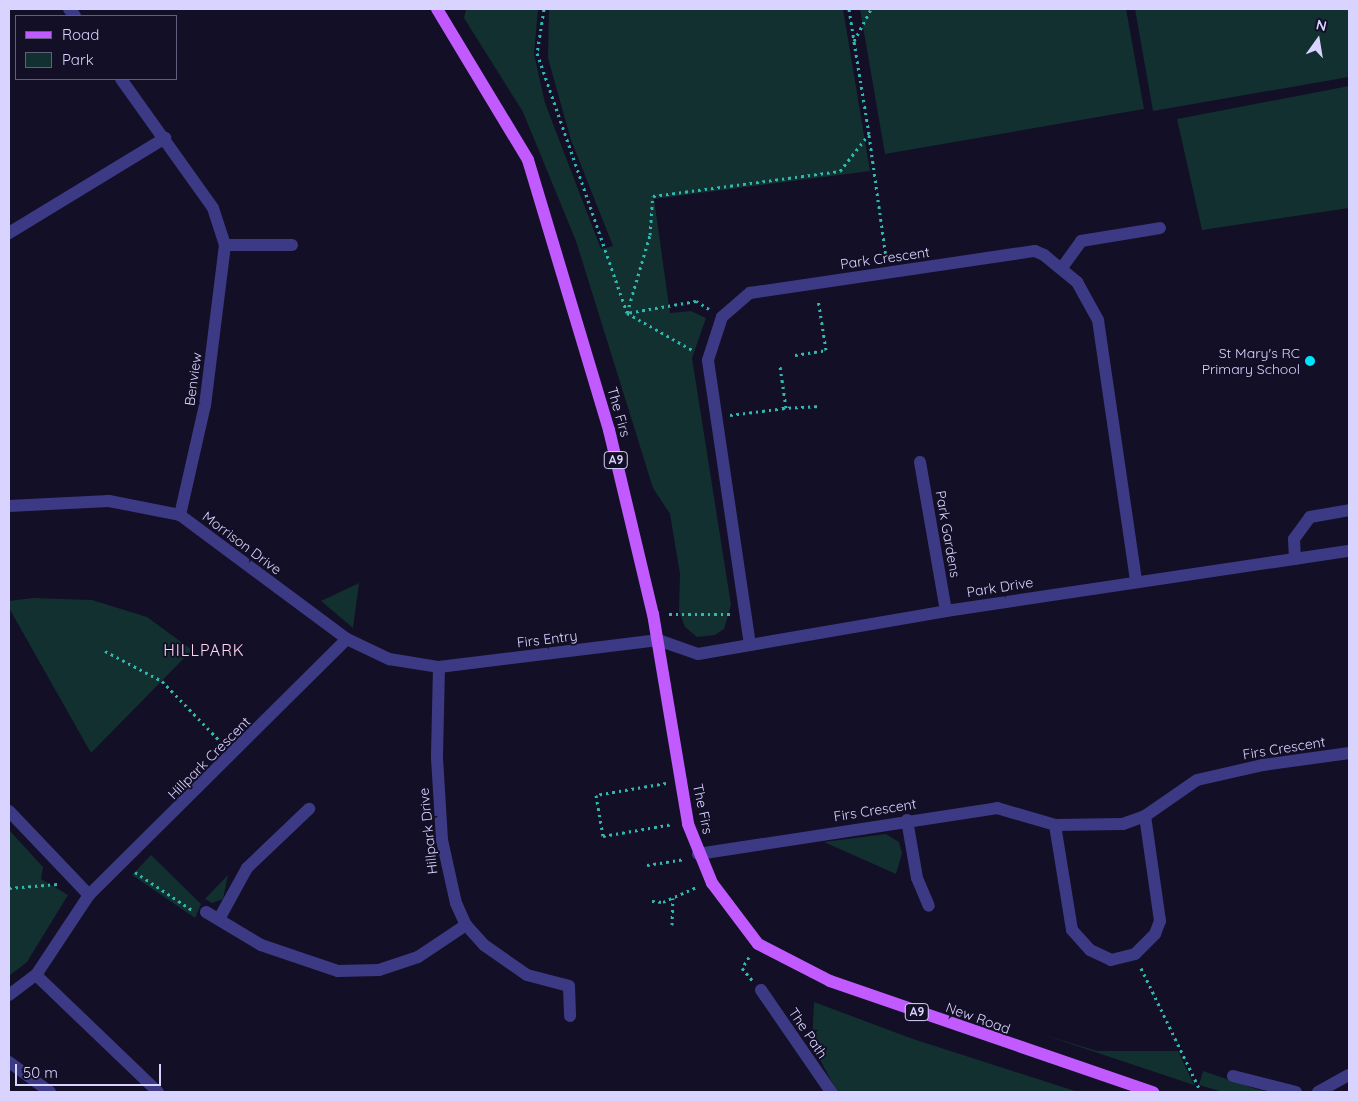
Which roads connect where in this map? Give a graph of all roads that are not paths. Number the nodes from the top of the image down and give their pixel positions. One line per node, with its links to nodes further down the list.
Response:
1 (436, 9): 18 (main road, The Firs / A9)
2 (124, 80): 3 (street, Benview)
3 (165, 138): 5 (street); 7 (street, Benview)
4 (1160, 228): 8 (street)
5 (9, 234)
6 (292, 245): 7 (street)
7 (225, 246): 12 (street, Benview)
8 (1061, 269): 15 (street, Park Crescent); 19 (street, Park Crescent)
9 (920, 462): 16 (street, Park Gardens)
10 (9, 506): 12 (street, Morrison Drive)
11 (1349, 510): 14 (street)
12 (180, 515): 17 (street, Morrison Drive)
13 (1349, 551): 14 (street, Park Drive)
14 (1295, 559): 15 (street, Park Drive)
15 (1136, 581): 16 (street, Park Drive)
16 (946, 611): 19 (street, Park Drive)
17 (347, 639): 20 (street, Morrison Drive); 29 (street, Hillpark Crescent)
18 (658, 640): 19 (street, Park Drive); 20 (street, Firs Entry); 27 (main road, The Firs / A9)
19 (750, 645)
20 (439, 667): 33 (street, Hillpark Drive)
21 (1349, 753): 24 (street, Firs Crescent)
22 (309, 809): 32 (street)
23 (9, 811): 29 (street)
24 (1145, 816): 26 (street, Firs Crescent); 26 (street)
25 (907, 820): 26 (street, Firs Crescent); 27 (street, Firs Crescent); 30 (street)
26 (1056, 825)
27 (699, 855): 28 (main road, The Firs / A9)
28 (711, 881): 44 (main road, New Road / A9)
29 (89, 895): 34 (street, Hillpark Crescent)
30 (929, 906)
31 (206, 912): 32 (street)
32 (219, 919): 33 (street)
33 (466, 925): 37 (street, Hillpark Drive)
34 (36, 975): 36 (street, Hillpark Crescent); 42 (street)
35 (761, 990): 43 (street, The Path)
36 (9, 995)
37 (570, 1016)
38 (9, 1062): 41 (street)
39 (1349, 1075): 46 (street)
40 (1233, 1076): 45 (street)
41 (50, 1092)
42 (158, 1092)
43 (831, 1092)
44 (1153, 1092)
45 (1296, 1092)
46 (1318, 1092)

